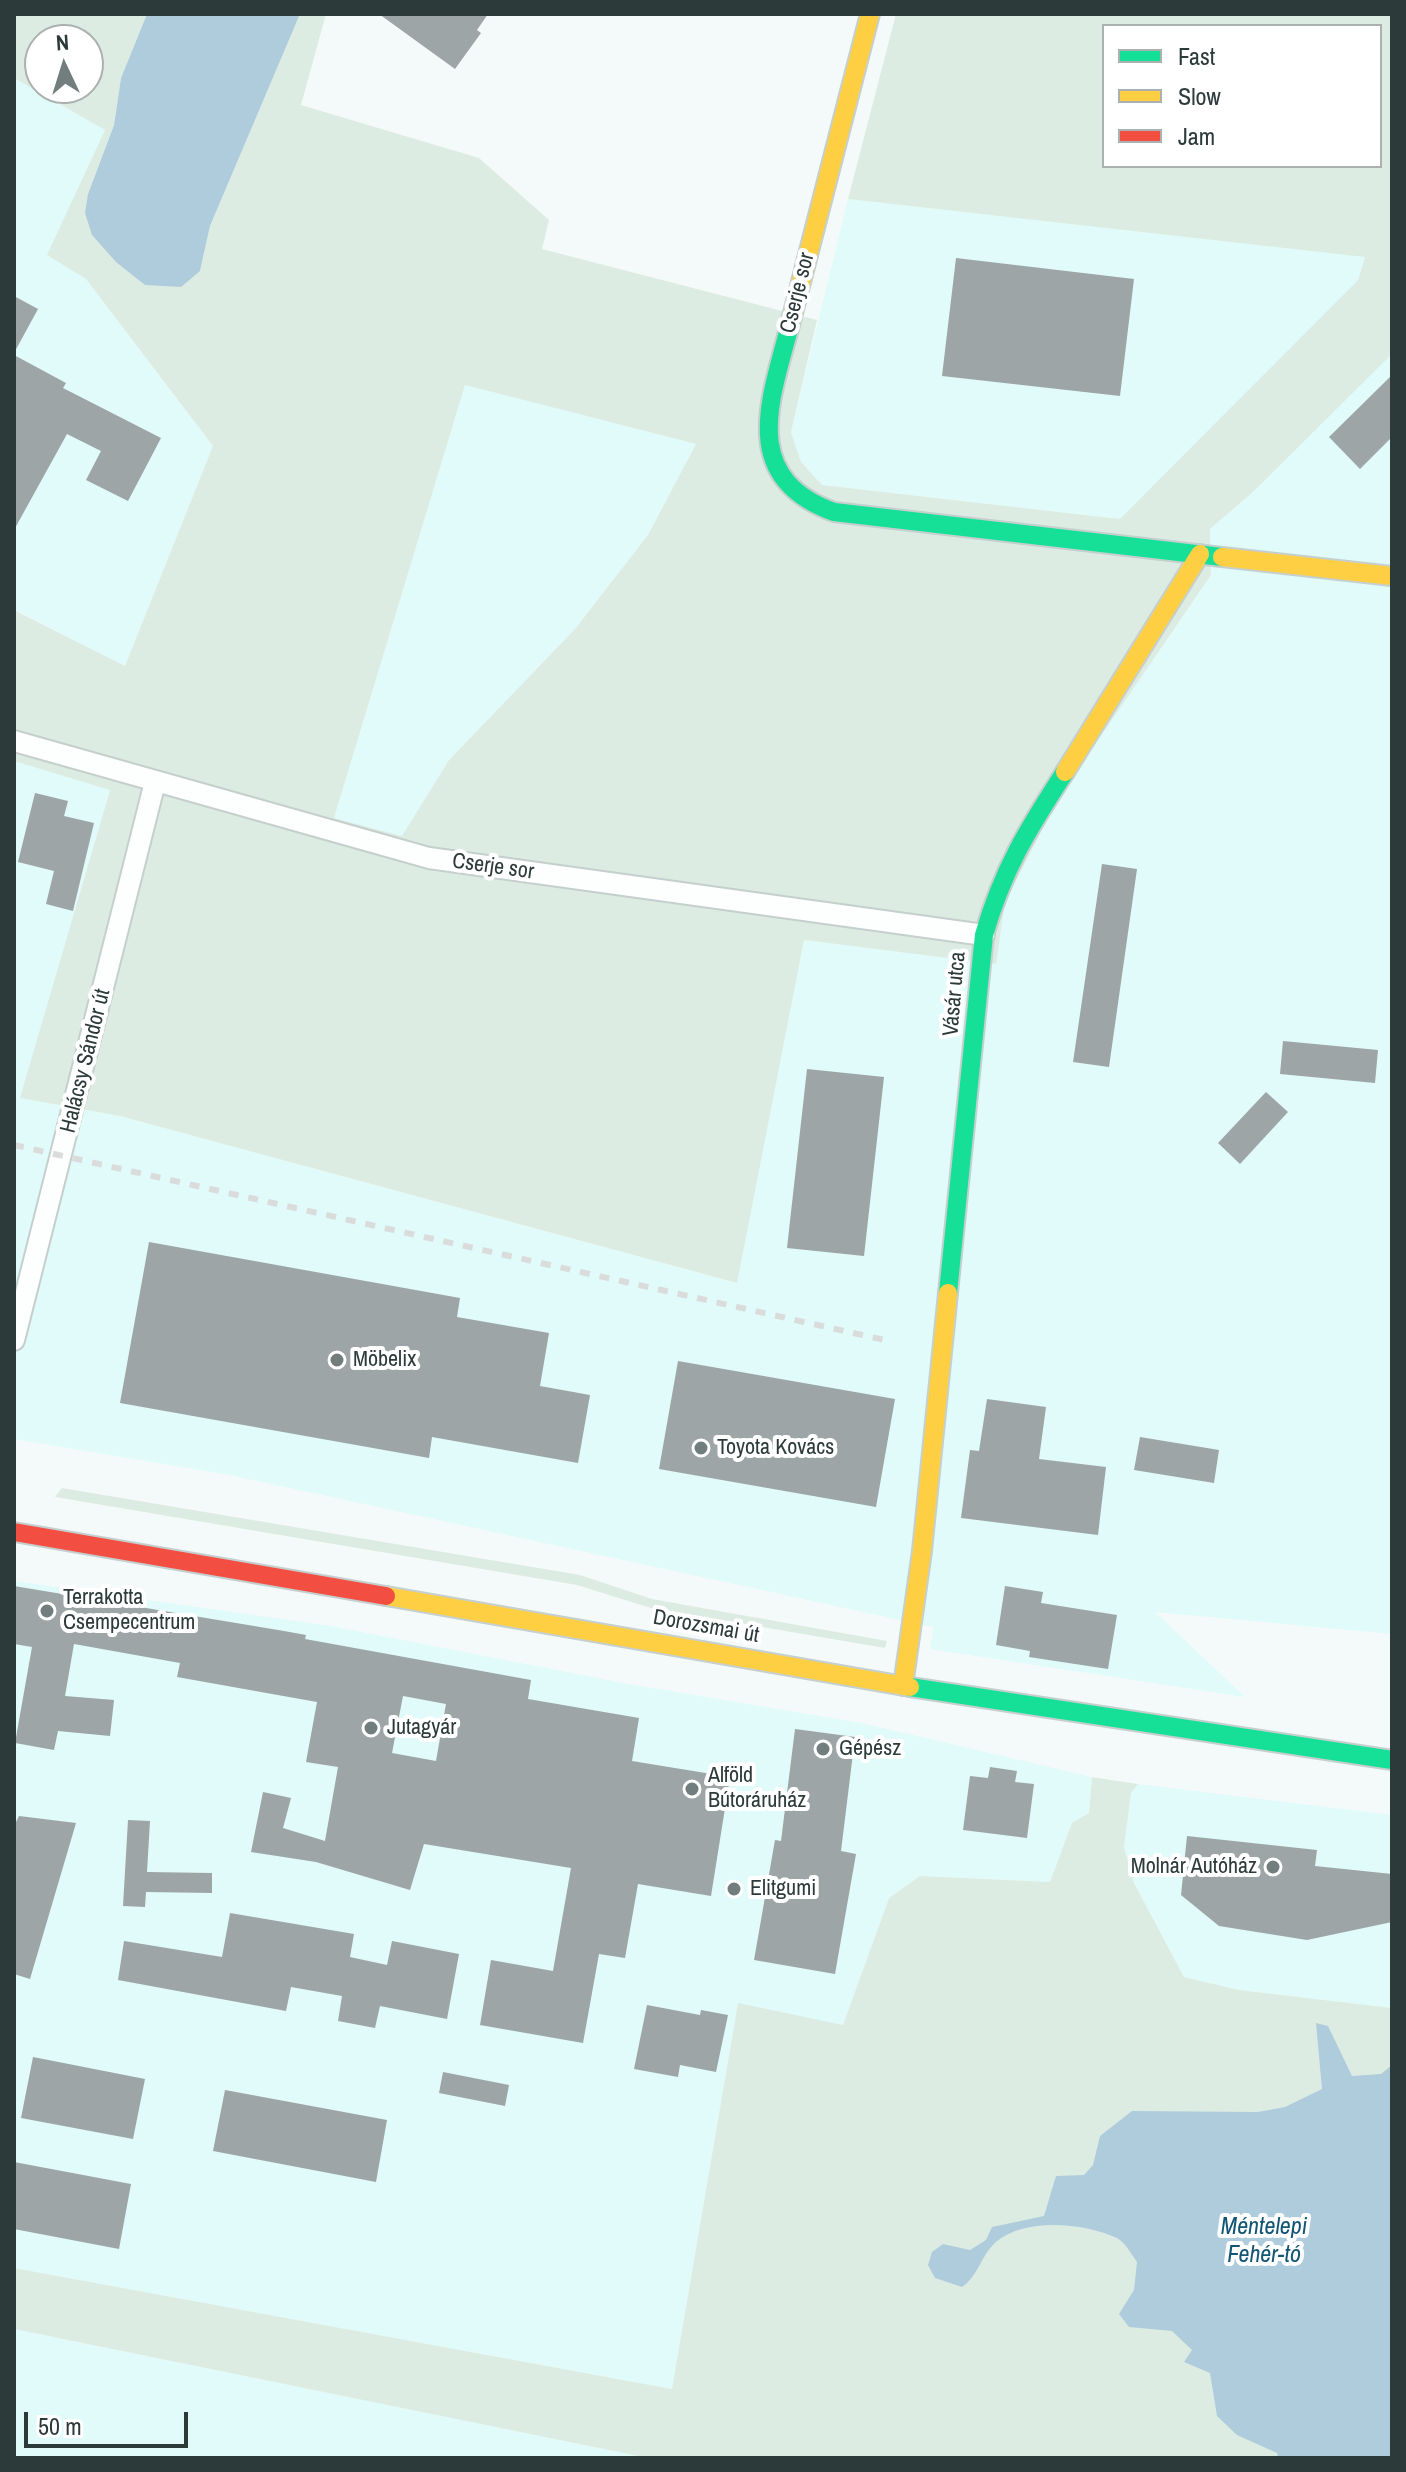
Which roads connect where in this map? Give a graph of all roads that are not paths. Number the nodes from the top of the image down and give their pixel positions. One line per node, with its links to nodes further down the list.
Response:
1 (870, 14): 2 (street, Cserje sor)
2 (1200, 554): 3 (street); 6 (street, Vásár utca)
3 (1392, 576)
4 (14, 741): 5 (street, Cserje sor)
5 (155, 782): 6 (street, Cserje sor); 7 (street, Halácsy Sándor út)
6 (984, 935): 9 (street, Vásár utca)
7 (14, 1340)
8 (14, 1532): 9 (street, Dorozsmai út)
9 (903, 1686): 10 (street, Dorozsmai út)
10 (1392, 1760)

